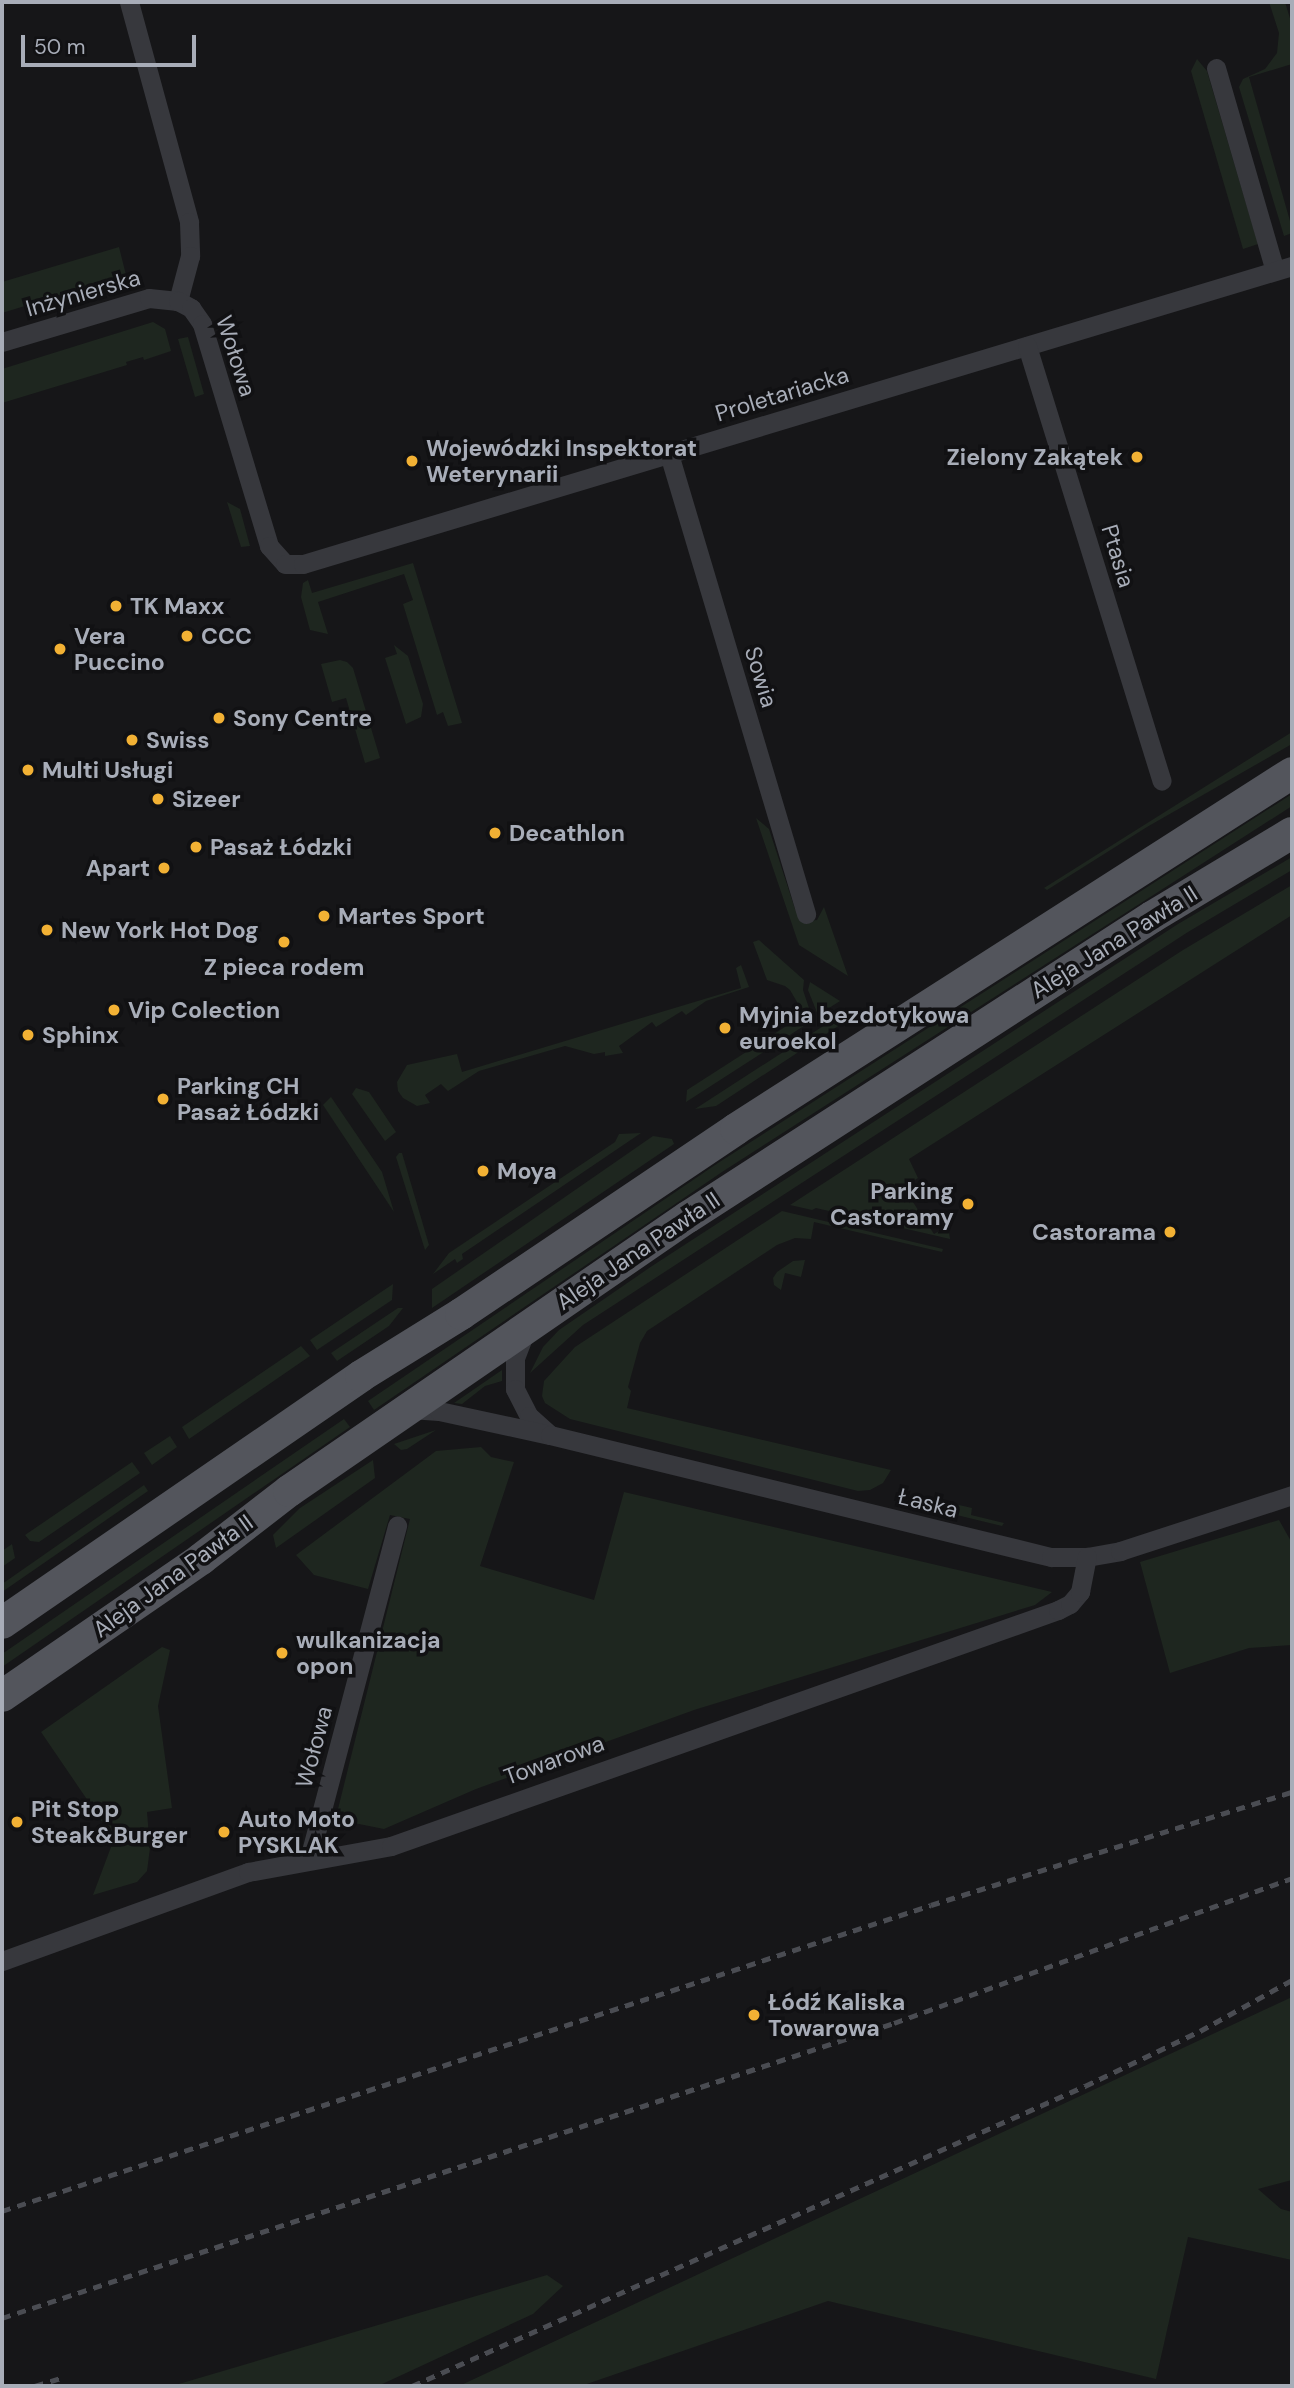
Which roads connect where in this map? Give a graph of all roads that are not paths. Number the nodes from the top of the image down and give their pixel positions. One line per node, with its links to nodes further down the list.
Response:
1 (130, 2): 4 (street)
2 (1216, 68): 3 (street)
3 (1284, 269): 6 (street, Proletariacka)
4 (178, 301): 5 (street, Inżynierska); 8 (street, Wołowa)
5 (2, 342)
6 (1027, 346): 7 (street, Proletariacka); 10 (street, Ptasia)
7 (669, 454): 8 (street, Proletariacka); 12 (street, Sowia)
8 (285, 564)
9 (1292, 773): 19 (main road, Aleja Jana Pawła II)
10 (1162, 780)
11 (1292, 833): 13 (main road, Aleja Jana Pawła II)
12 (806, 914)
13 (527, 1327): 14 (main road, Aleja Jana Pawła II); 15 (street)
14 (408, 1409): 15 (street, Łaska); 20 (main road, Aleja Jana Pawła II)
15 (550, 1435): 18 (street, Łaska)
16 (1292, 1495): 18 (street, Łaska)
17 (397, 1525): 21 (street, Wołowa)
18 (1087, 1557): 21 (street, Towarowa)
19 (2, 1623)
20 (2, 1696)
21 (309, 1859): 22 (street, Towarowa)
22 (2, 1961)

